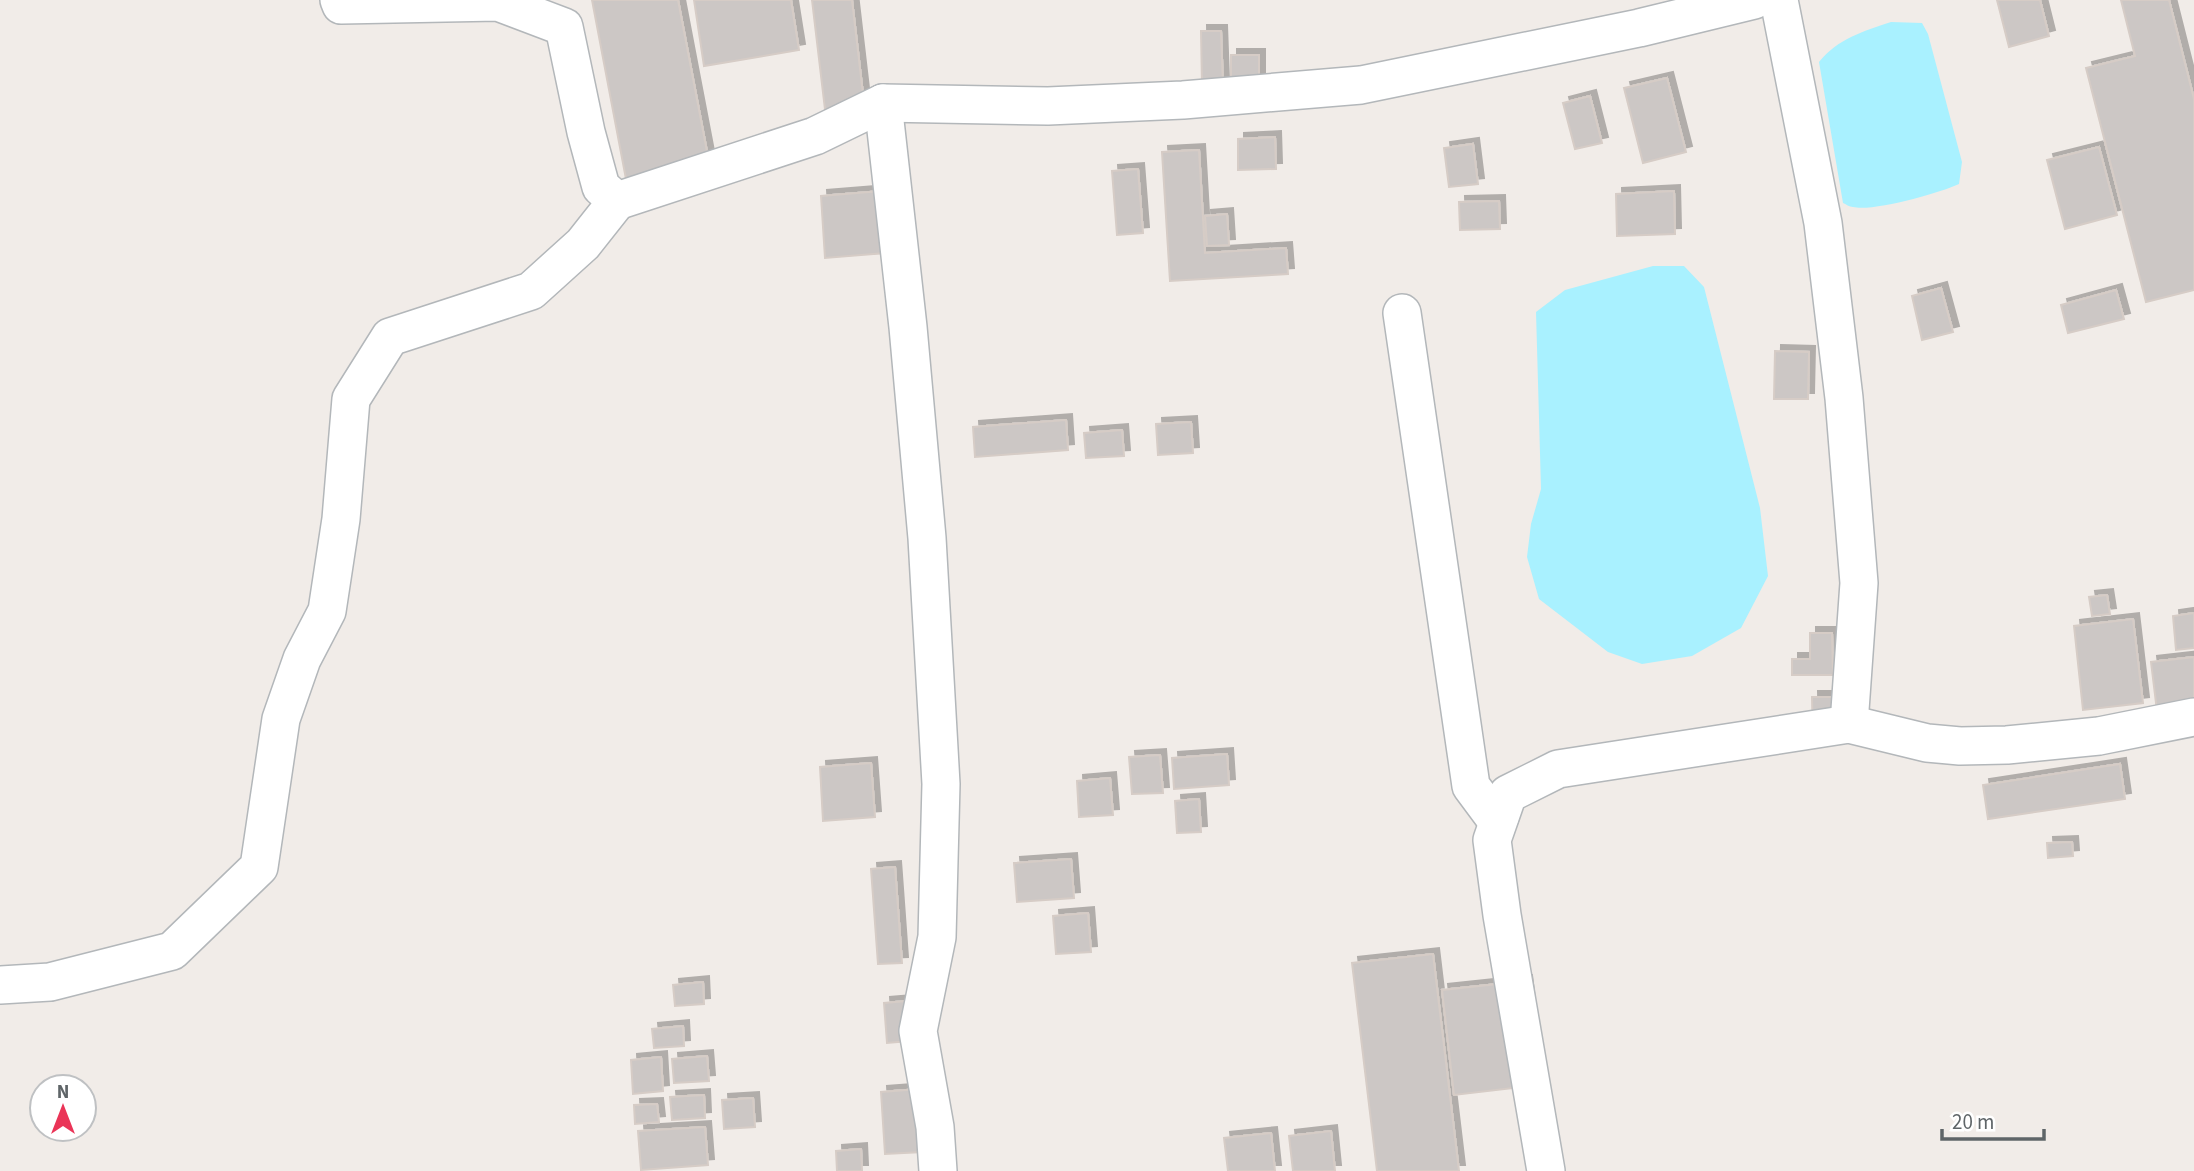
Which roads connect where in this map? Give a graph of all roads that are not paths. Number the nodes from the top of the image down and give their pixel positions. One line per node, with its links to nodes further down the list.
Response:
1 (339, 0): 6 (street)
2 (1754, 0): 4 (street)
3 (1779, 0): 9 (street)
4 (1639, 14): 5 (street)
5 (883, 103): 6 (street); 12 (street)
6 (617, 201): 11 (street)
7 (1402, 313): 10 (street)
8 (2194, 717): 9 (street)
9 (1849, 724): 10 (street)
10 (1500, 816): 13 (street)
11 (0, 985)
12 (938, 1171)
13 (1546, 1171)

